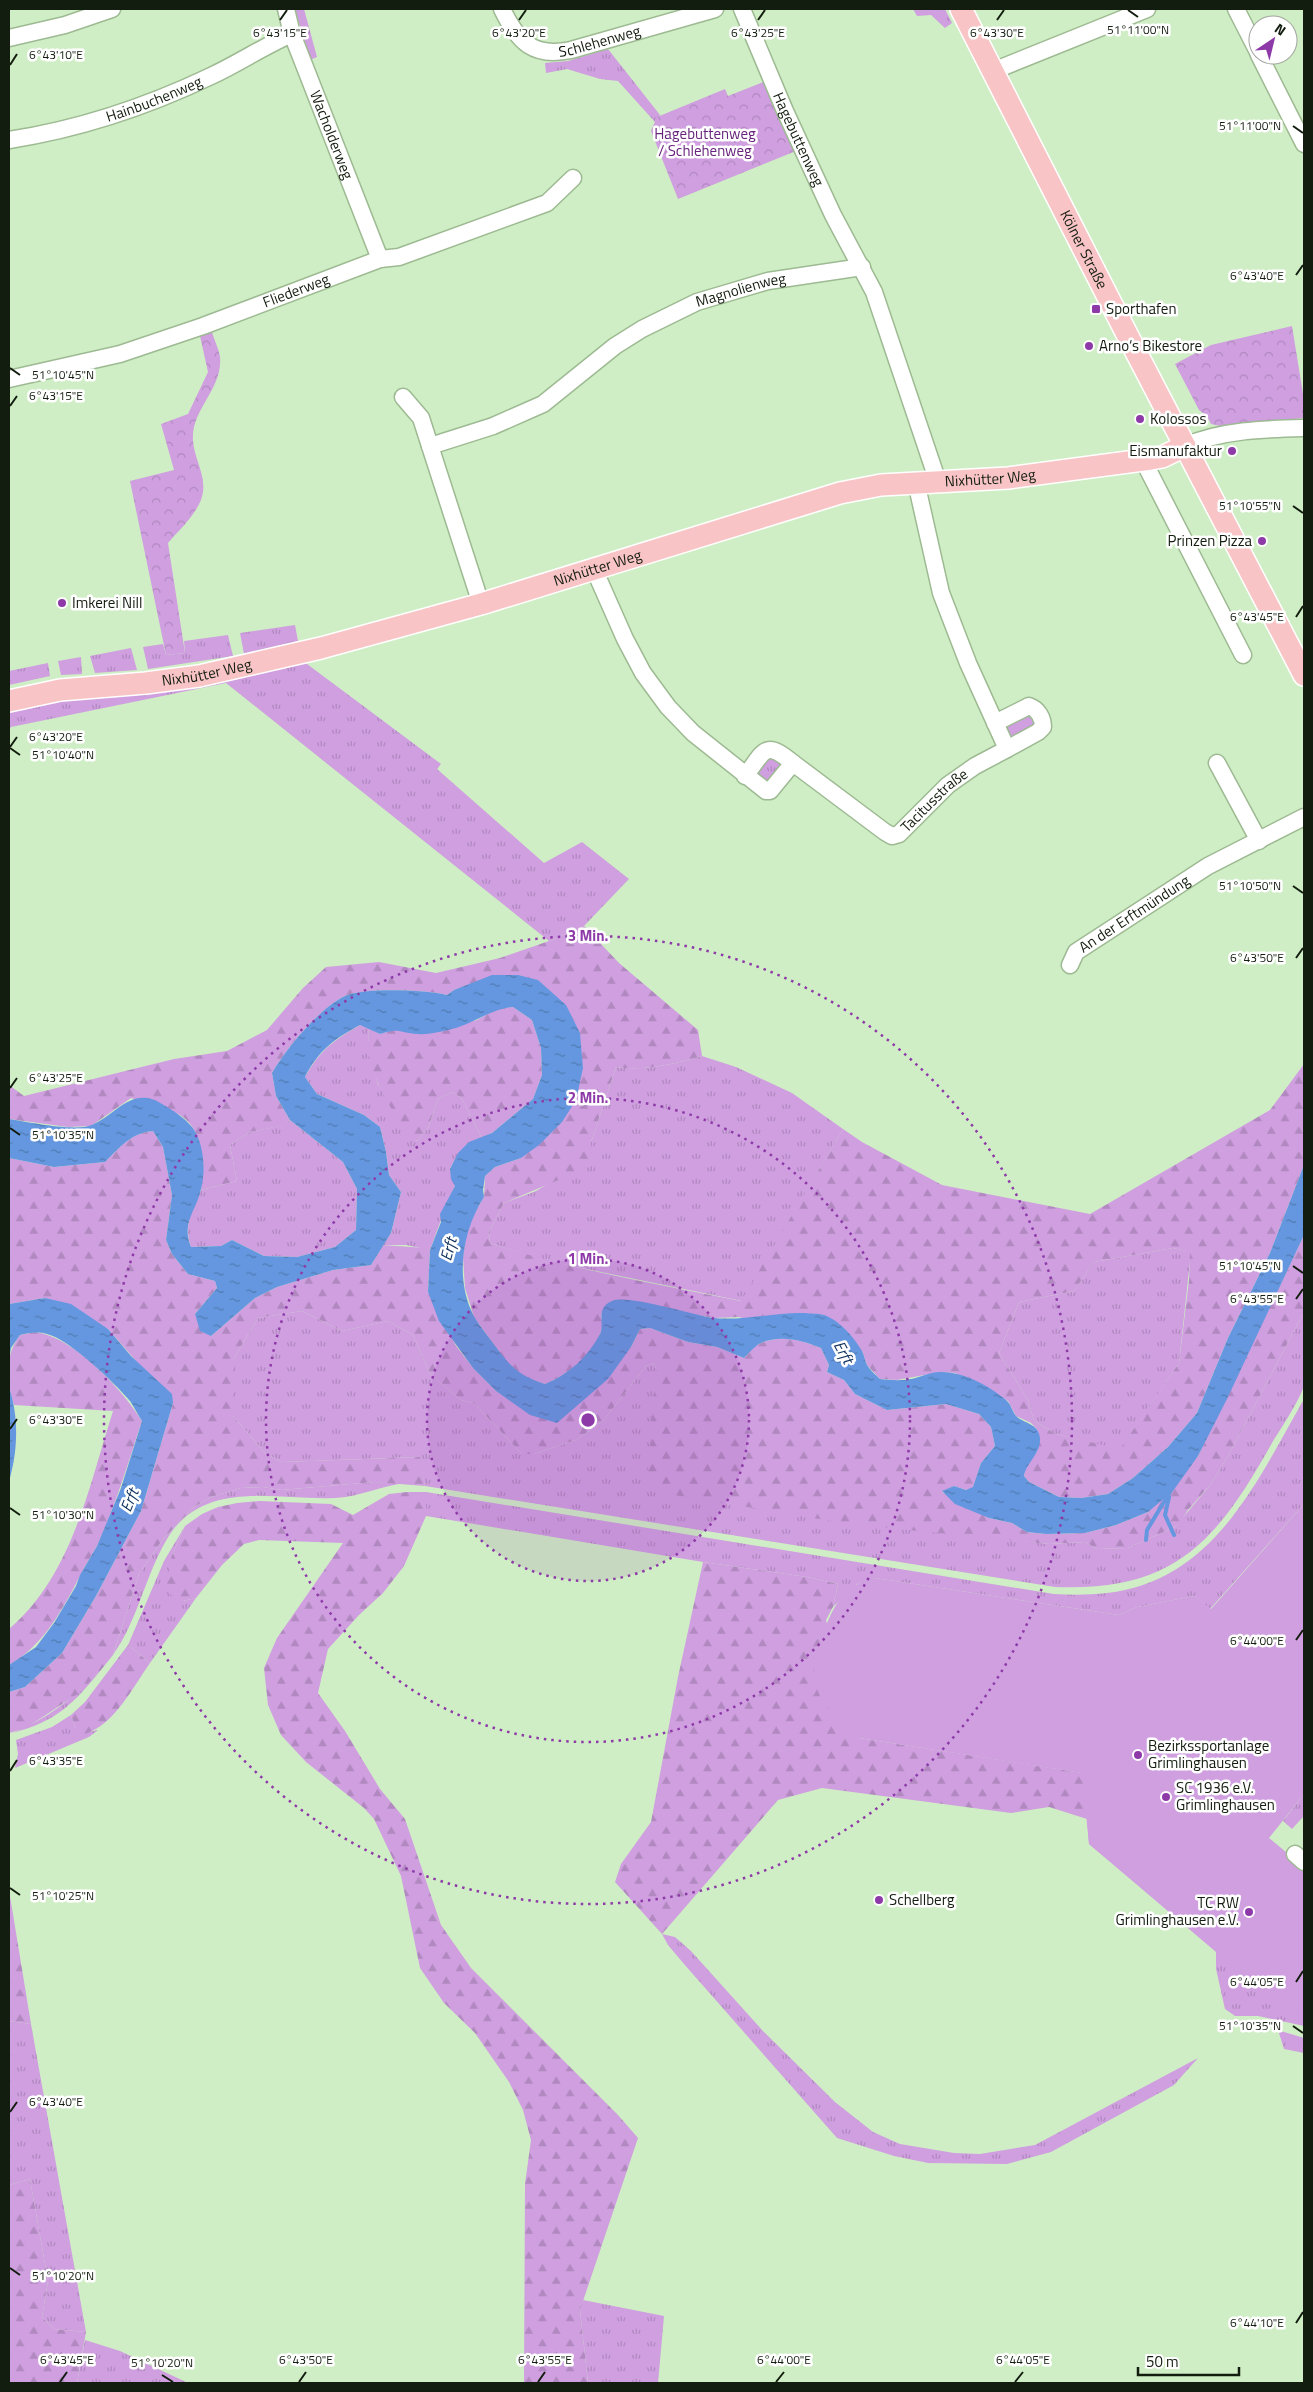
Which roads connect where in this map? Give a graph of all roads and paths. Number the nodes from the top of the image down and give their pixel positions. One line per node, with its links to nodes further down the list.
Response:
1 (112, 9): 11 (street)
2 (286, 9): 10 (street, Wacholderweg)
3 (502, 9): 4 (street, Schlehenweg)
4 (715, 9)
5 (742, 9): 18 (street, Hagebuttenweg)
6 (961, 9): 13 (main road, Kölner Straße)
7 (1147, 9): 13 (street)
8 (1236, 9): 9 (street)
9 (1248, 32)
10 (292, 34): 14 (street, Hainbuchenweg); 17 (street, Wacholderweg)
11 (9, 38)
12 (1264, 65): 15 (street)
13 (993, 71): 23 (main road, Kölner Straße)
14 (9, 140)
15 (1304, 144)
16 (573, 178): 17 (street, Fliederweg)
17 (380, 259): 19 (street, Fliederweg)
18 (862, 267): 22 (street, Magnolienweg); 26 (street)
19 (9, 379)
20 (403, 397): 22 (street)
21 (1304, 428): 23 (street)
22 (430, 446): 28 (street)
23 (1185, 446): 24 (main road, Nixhütter Weg); 30 (main road, Kölner Straße)
24 (1143, 460): 26 (main road, Nixhütter Weg); 29 (street)
25 (916, 482): 26 (main road, Nixhütter Weg); 27 (main road, Nixhütter Weg); 32 (street)
26 (938, 482)
27 (594, 569): 28 (main road, Nixhütter Weg); 36 (street)
28 (481, 604): 31 (main road, Nixhütter Weg)
29 (1243, 655)
30 (1304, 675)
31 (9, 700)
32 (995, 722): 33 (street); 33 (street, Tacitusstraße)
33 (1007, 749): 34 (street, Tacitusstraße)
34 (793, 763): 36 (street, Tacitusstraße); 36 (street)
35 (1217, 763): 38 (street)
36 (745, 776)
37 (1304, 817): 38 (street, An der Erftmündung)
38 (1258, 840): 39 (street, An der Erftmündung)
39 (1070, 965)

